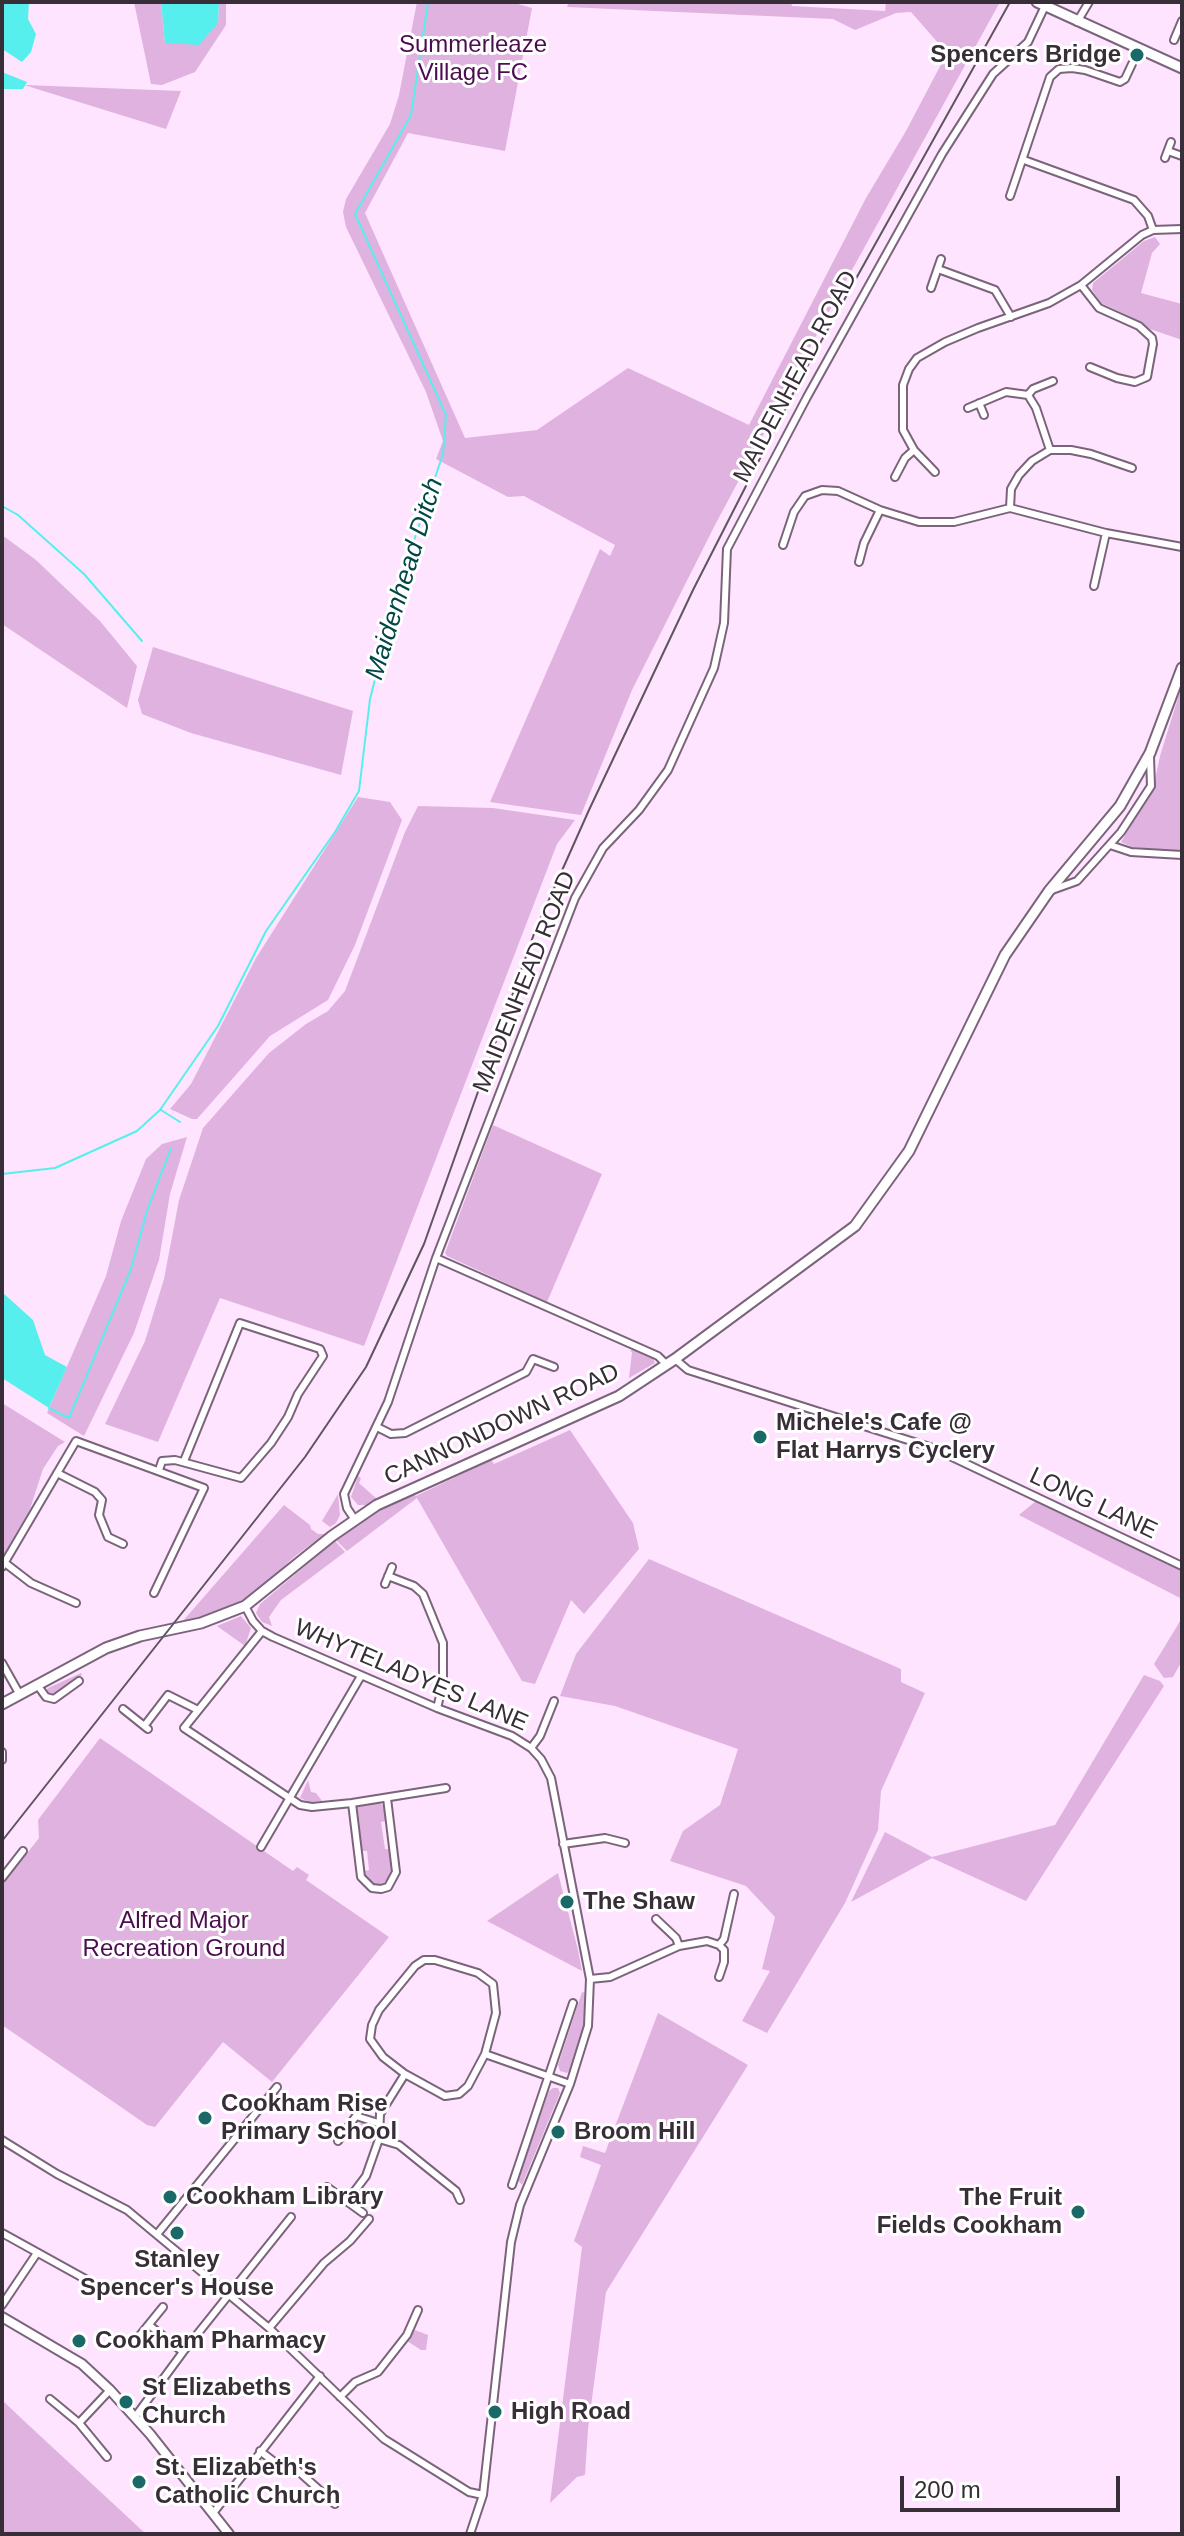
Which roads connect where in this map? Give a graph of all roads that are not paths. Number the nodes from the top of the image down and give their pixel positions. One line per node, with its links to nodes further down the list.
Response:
1 (1089, 2): 4 (street)
2 (1041, 4): 4 (main road); 50 (street, MAIDENHEAD ROAD)
3 (1182, 21): 5 (street)
4 (1077, 22): 7 (main road)
5 (1174, 40)
6 (1132, 64): 8 (street)
7 (1182, 68)
8 (1120, 82): 9 (street); 12 (street)
9 (1115, 92)
10 (1171, 142): 11 (street)
11 (1182, 156)
12 (1024, 160): 13 (street); 15 (street)
13 (1010, 196)
14 (1182, 229): 15 (street)
15 (1153, 230): 18 (street)
16 (941, 259): 17 (street)
17 (938, 269): 19 (street); 20 (street)
18 (1081, 285): 20 (street); 23 (street)
19 (931, 288)
20 (1011, 317): 31 (street)
21 (1090, 367): 22 (street)
22 (1104, 373): 23 (street); 25 (street)
23 (1147, 377): 26 (street)
24 (1053, 381): 27 (street)
25 (1101, 382)
26 (1154, 383)
27 (1028, 395): 28 (street); 32 (street)
28 (979, 403): 29 (street); 30 (street)
29 (968, 408)
30 (984, 415)
31 (914, 450): 36 (street); 37 (street)
32 (1050, 450): 34 (street); 38 (street)
33 (1126, 456): 34 (street)
34 (1123, 465): 35 (street)
35 (1132, 468)
36 (935, 472)
37 (895, 477)
38 (1010, 508): 39 (street); 40 (street)
39 (880, 510): 41 (street); 43 (street)
40 (1106, 533): 42 (street); 44 (street)
41 (783, 545)
42 (1182, 547)
43 (859, 562)
44 (1094, 586)
45 (1182, 668): 46 (main road, CANNONDOWN ROAD)
46 (1150, 753): 47 (street); 49 (main road, CANNONDOWN ROAD)
47 (1110, 845): 48 (street); 49 (street)
48 (1182, 855)
49 (1049, 891): 53 (main road, CANNONDOWN ROAD)
50 (436, 1258): 53 (street, LONG LANE); 55 (street, MAIDENHEAD ROAD)
51 (524, 1354): 52 (street)
52 (533, 1359): 54 (street); 55 (street)
53 (671, 1362): 59 (main road, CANNONDOWN ROAD); 62 (street, LONG LANE)
54 (554, 1367)
55 (377, 1427): 59 (street, MAIDENHEAD ROAD)
56 (184, 1461): 56 (street); 57 (street)
57 (159, 1470): 58 (street); 66 (street)
58 (57, 1473): 60 (street); 61 (street)
59 (355, 1520): 70 (main road)
60 (123, 1544)
61 (3, 1565): 67 (street)
62 (1182, 1566)
63 (392, 1567): 64 (street)
64 (388, 1576): 65 (street); 79 (street)
65 (385, 1584)
66 (154, 1593)
67 (64, 1598): 68 (street); 69 (street)
68 (76, 1603)
69 (60, 1606)
70 (245, 1606): 71 (street, WHYTELADYES LANE); 74 (main road)
71 (262, 1631): 73 (street, WHYTELADYES LANE); 81 (street)
72 (2, 1663): 76 (street)
73 (361, 1676): 79 (street, WHYTELADYES LANE); 87 (street)
74 (38, 1686): 75 (street); 76 (main road)
75 (76, 1686)
76 (20, 1695): 78 (main road)
77 (554, 1701): 82 (street)
78 (2, 1704)
79 (437, 1708): 82 (street, WHYTELADYES LANE)
80 (123, 1709): 81 (street)
81 (198, 1710): 87 (street)
82 (531, 1748): 90 (street, WHYTELADYES LANE)
83 (2, 1752): 84 (street)
84 (2, 1760)
85 (446, 1788): 86 (street)
86 (387, 1798): 88 (street); 88 (street)
87 (291, 1799): 88 (street); 91 (street)
88 (352, 1803)
89 (625, 1843): 90 (street)
90 (563, 1844): 99 (street, WHYTELADYES LANE)
91 (261, 1847)
92 (18, 1854): 93 (street)
93 (2, 1878)
94 (734, 1894): 96 (street)
95 (656, 1919): 97 (street)
96 (719, 1945): 97 (street); 98 (street)
97 (679, 1946): 99 (street)
98 (719, 1977)
99 (590, 1979): 104 (street, WHYTELADYES LANE)
100 (573, 2003): 103 (street)
101 (485, 2054): 102 (street); 102 (street); 103 (street)
102 (405, 2074): 108 (street)
103 (548, 2076): 104 (street); 112 (street)
104 (570, 2084): 140 (street, WHYTELADYES LANE)
105 (277, 2087): 120 (street)
106 (361, 2109): 107 (street)
107 (356, 2116): 108 (street); 111 (street)
108 (378, 2123): 109 (street)
109 (379, 2139): 114 (street); 115 (street)
110 (2, 2140): 120 (street)
111 (338, 2141)
112 (512, 2185)
113 (327, 2187): 115 (street)
114 (460, 2200)
115 (347, 2201): 116 (street)
116 (363, 2213)
117 (291, 2217): 123 (street)
118 (369, 2219): 129 (street)
119 (2, 2233): 121 (street)
120 (158, 2233): 123 (street)
121 (37, 2253): 122 (street); 124 (street)
122 (83, 2280)
123 (229, 2294): 129 (street); 131 (street)
124 (2, 2305)
125 (163, 2307): 128 (street)
126 (418, 2310): 134 (street)
127 (2, 2317): 133 (street)
128 (149, 2325): 130 (street); 131 (street)
129 (269, 2328): 132 (street)
130 (137, 2339)
131 (183, 2352): 136 (street)
132 (320, 2376): 134 (street); 138 (street)
133 (110, 2390): 136 (street); 137 (street)
134 (340, 2397): 140 (street)
135 (50, 2399): 137 (street)
136 (135, 2417): 142 (street)
137 (79, 2423): 139 (street)
138 (260, 2451): 141 (street); 142 (street)
139 (107, 2457)
140 (483, 2495): 144 (street, WHYTELADYES LANE)
141 (335, 2504)
142 (214, 2512): 143 (street)
143 (229, 2534)
144 (470, 2534)

